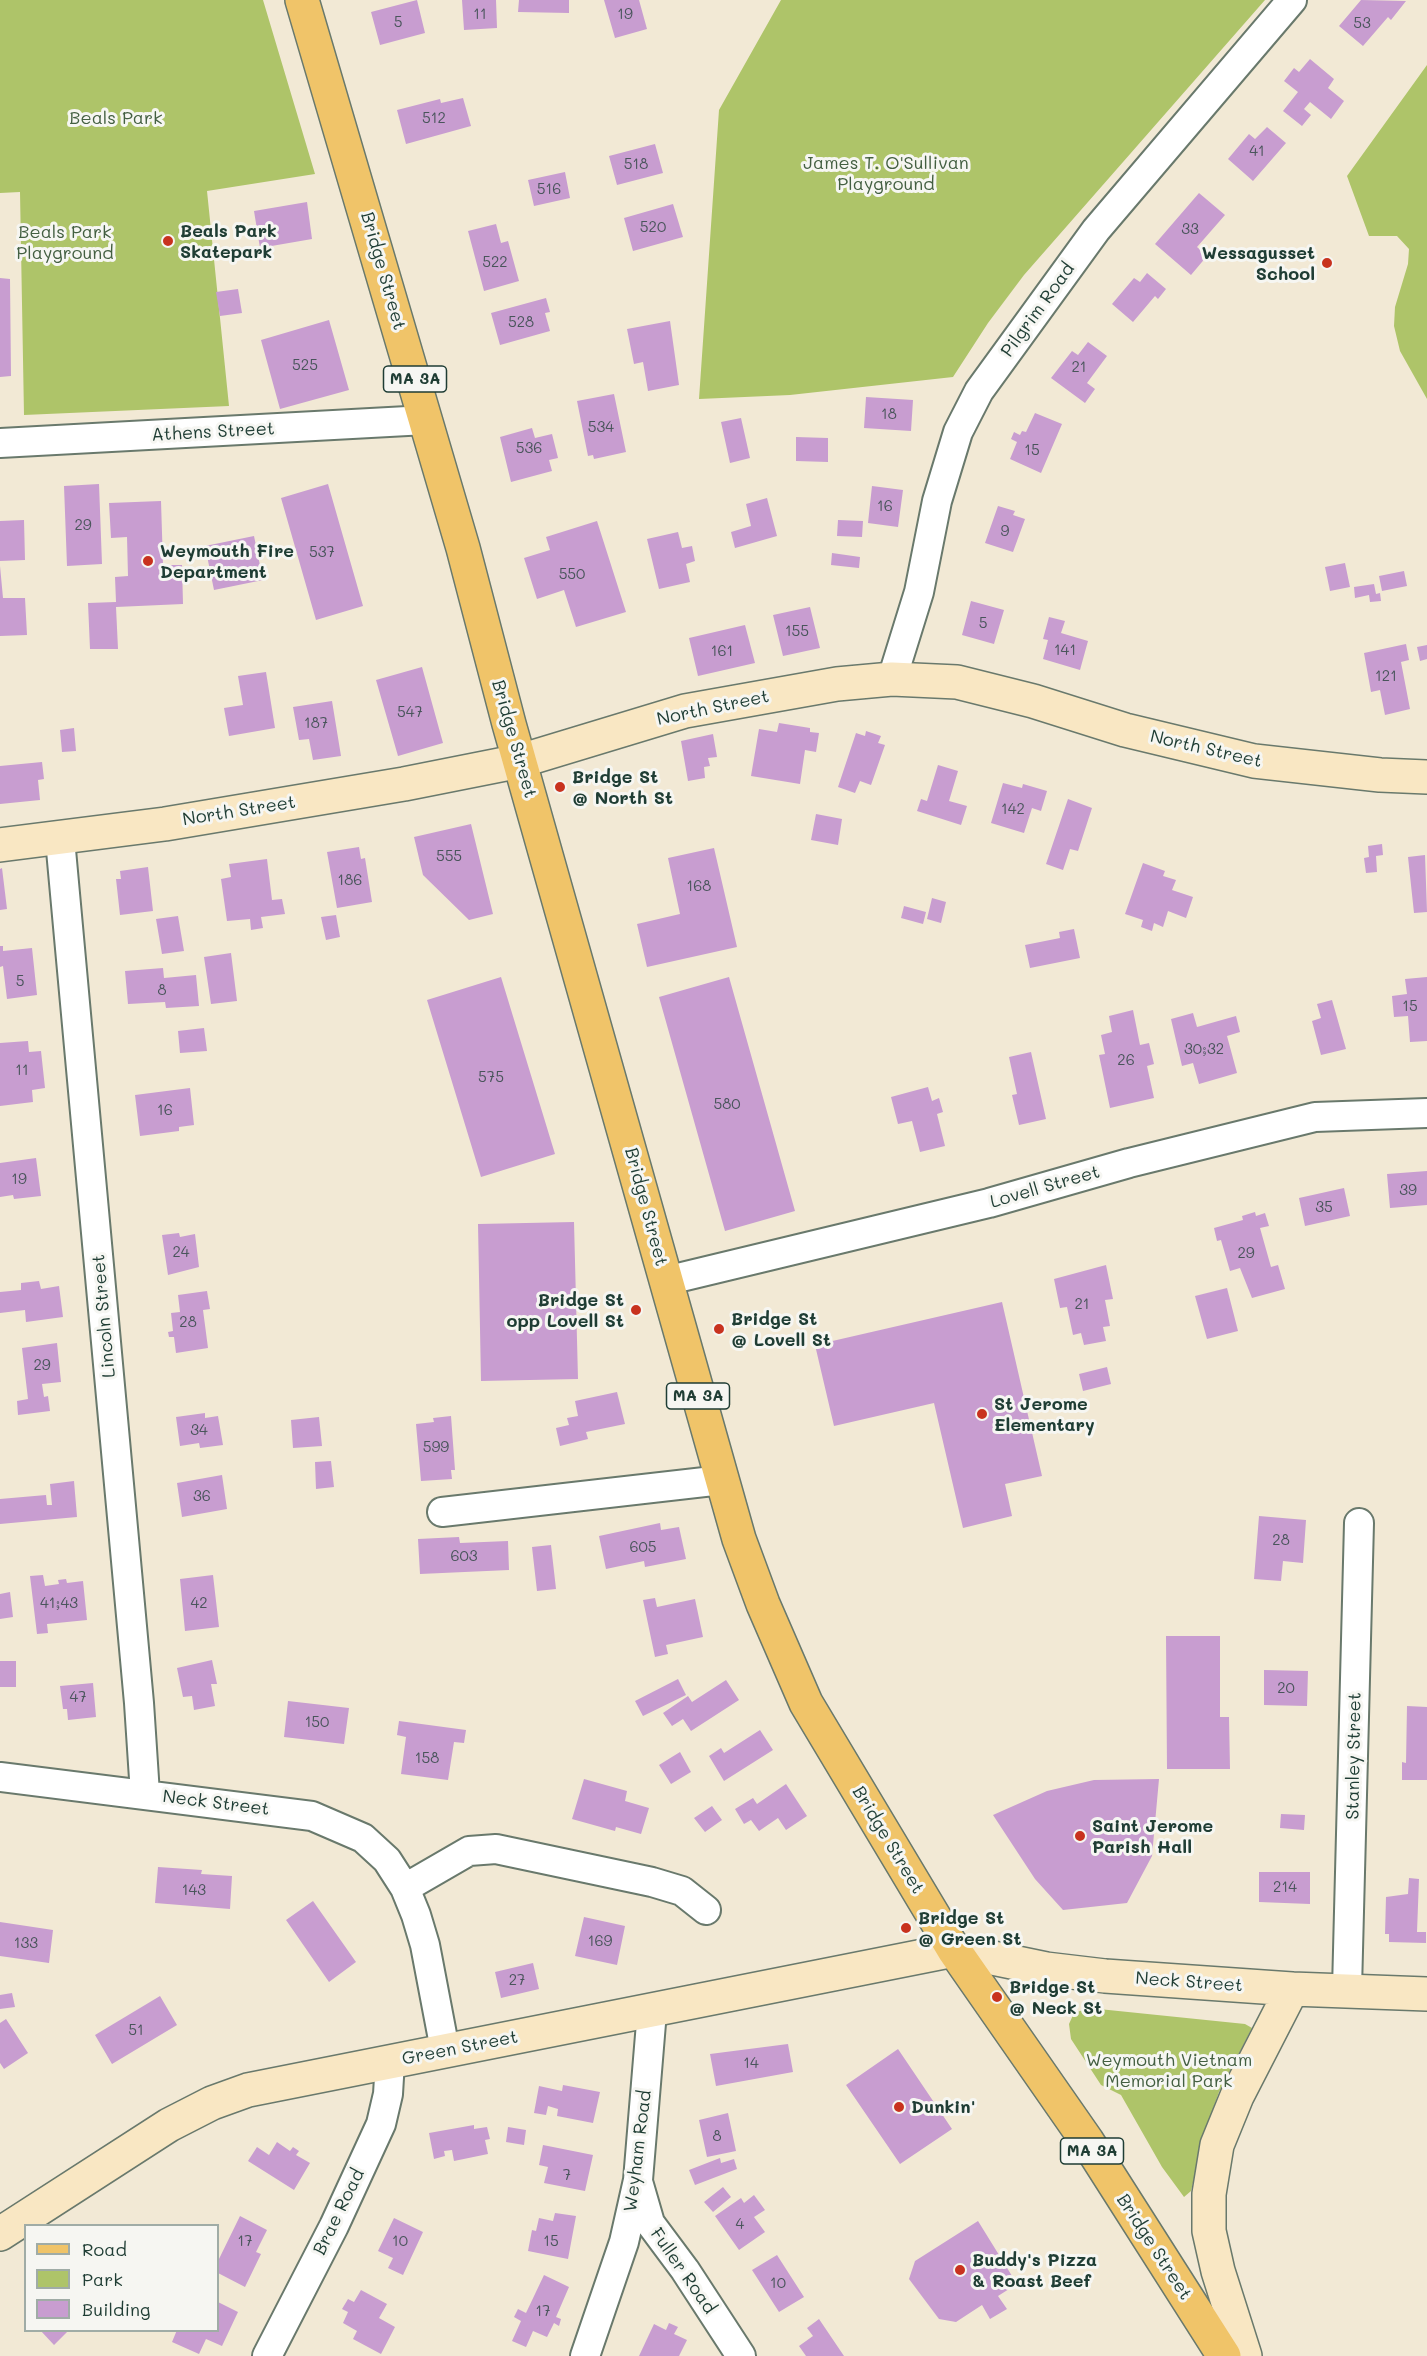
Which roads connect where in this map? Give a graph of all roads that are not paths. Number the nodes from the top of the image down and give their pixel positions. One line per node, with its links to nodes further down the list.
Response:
1 (302, 0): 3 (main road, Bridge Street / MA 3A)
2 (1292, 0): 5 (street, Pilgrim Road)
3 (426, 420): 4 (street, Athens Street); 6 (main road, Bridge Street / MA 3A)
4 (0, 443)
5 (892, 678): 6 (street, North Street); 7 (street, North Street)
6 (520, 761): 8 (street, North Street); 11 (main road, Bridge Street / MA 3A)
7 (1427, 777)
8 (60, 839): 9 (street, North Street); 16 (street, Lincoln Street)
9 (0, 845)
10 (1427, 1113): 11 (street, Lovell Street)
11 (665, 1281): 12 (main road, Bridge Street / MA 3A)
12 (722, 1480): 13 (street); 19 (main road, Bridge Street / MA 3A)
13 (442, 1512)
14 (1359, 1523): 21 (street, Stanley Street)
15 (0, 1777): 16 (street, Neck Street)
16 (145, 1794): 17 (street, Neck Street)
17 (405, 1888): 18 (street); 24 (street, Neck Street)
18 (706, 1910)
19 (954, 1950): 20 (street, Neck Street); 23 (street, Green Street); 31 (main road, Bridge Street / MA 3A)
20 (1292, 1989): 21 (street, Neck Street); 32 (street)
21 (1347, 1989): 22 (street, Neck Street)
22 (1427, 1994)
23 (652, 2011): 24 (street, Green Street); 26 (street, Weyham Road)
24 (445, 2050): 25 (street, Green Street)
25 (390, 2061): 27 (street, Green Street); 28 (street, Brae Road)
26 (638, 2180): 29 (street, Weyham Road); 30 (street, Fuller Road)
27 (0, 2234)
28 (267, 2356)
29 (585, 2356)
30 (741, 2356)
31 (1224, 2356)
32 (1245, 2356)

